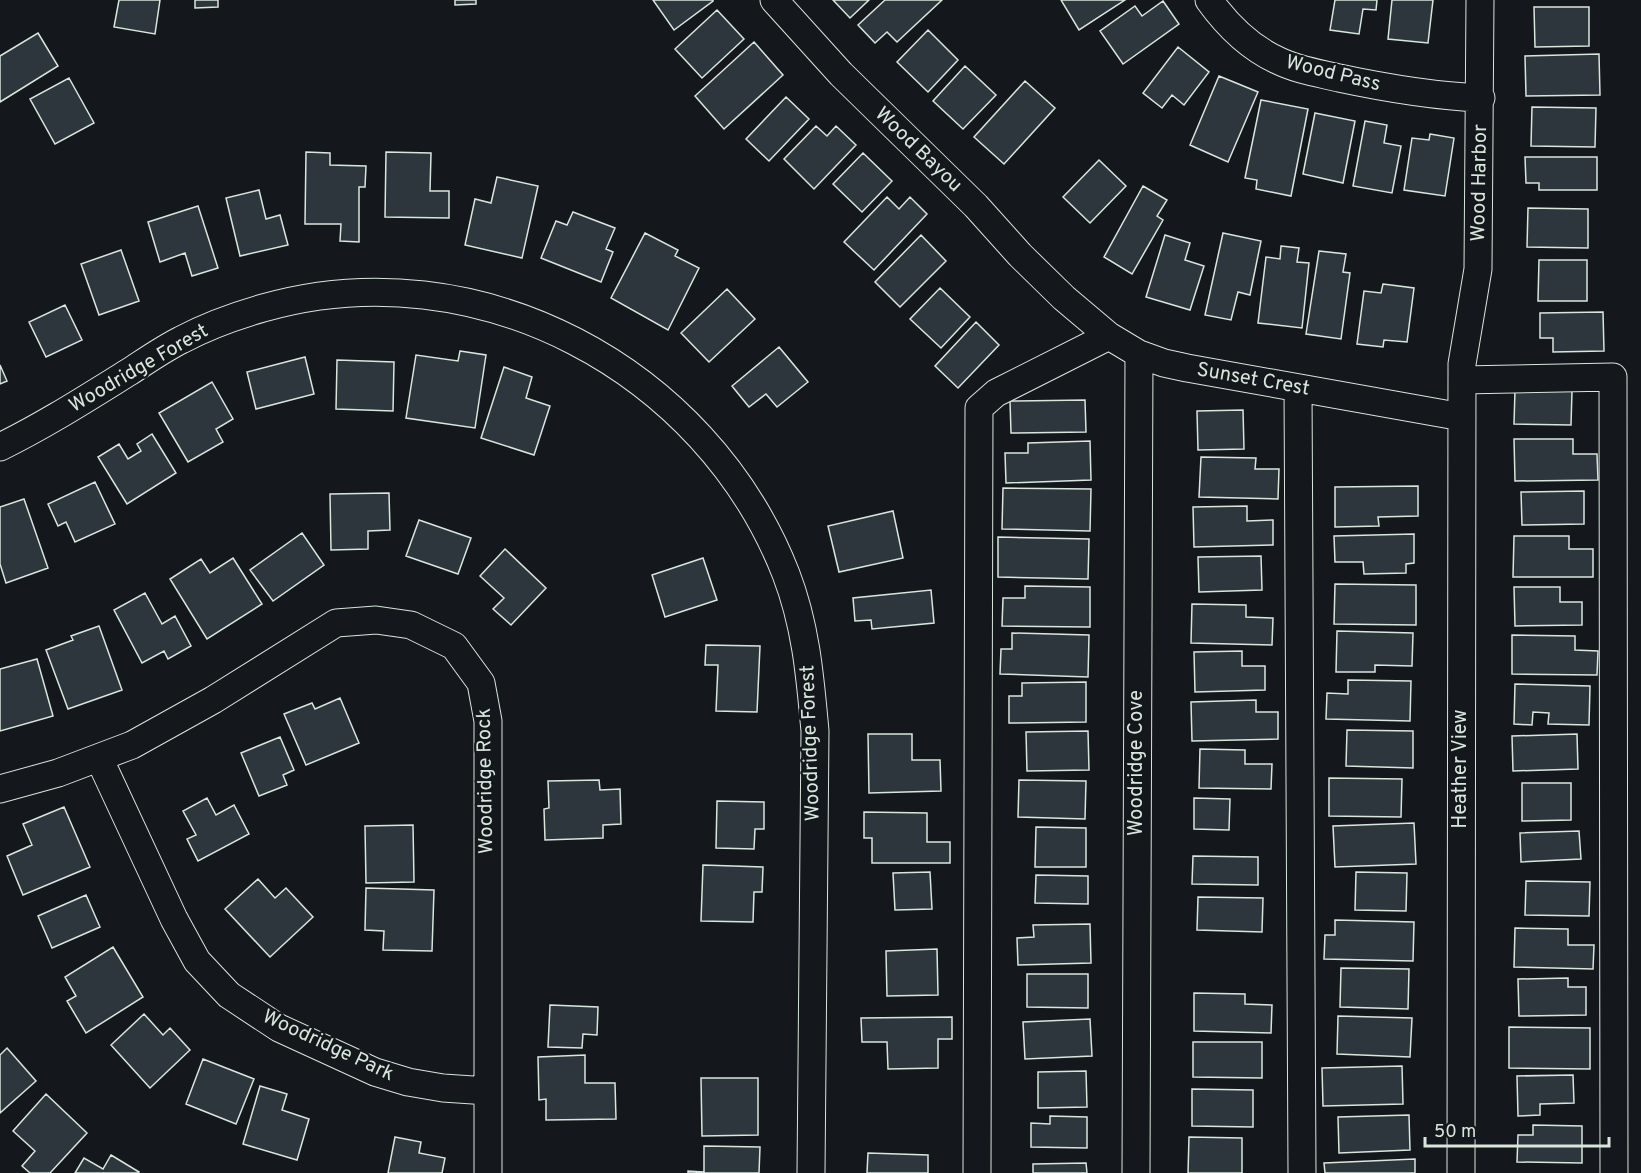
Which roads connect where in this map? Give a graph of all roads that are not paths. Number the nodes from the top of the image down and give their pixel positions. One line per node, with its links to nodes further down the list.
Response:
1 (774, 0): 5 (street, Wood Bayou)
2 (1209, 0): 4 (street, Wood Pass)
3 (1480, 0): 4 (street, Wood Harbor)
4 (1481, 98): 8 (street, Wood Harbor)
5 (1064, 298): 6 (street, Sunset Crest)
6 (1109, 336): 7 (street, Sunset Crest); 17 (street)
7 (1138, 354): 9 (street, Sunset Crest); 18 (street, Woodridge Cove)
8 (1462, 372): 10 (street, Heather View); 21 (street)
9 (1298, 388): 10 (street, Sunset Crest); 19 (street)
10 (1462, 417): 20 (street, Heather View)
11 (0, 447): 16 (street, Woodridge Forest)
12 (99, 758): 13 (street, Woodridge Rock); 14 (street, Woodridge Park); 14 (street, Woodridge Rock)
13 (0, 789)
14 (488, 1091): 15 (street, Woodridge Rock)
15 (488, 1173)
16 (811, 1173)
17 (977, 1173)
18 (1136, 1173)
19 (1302, 1173)
20 (1461, 1173)
21 (1614, 1173)

